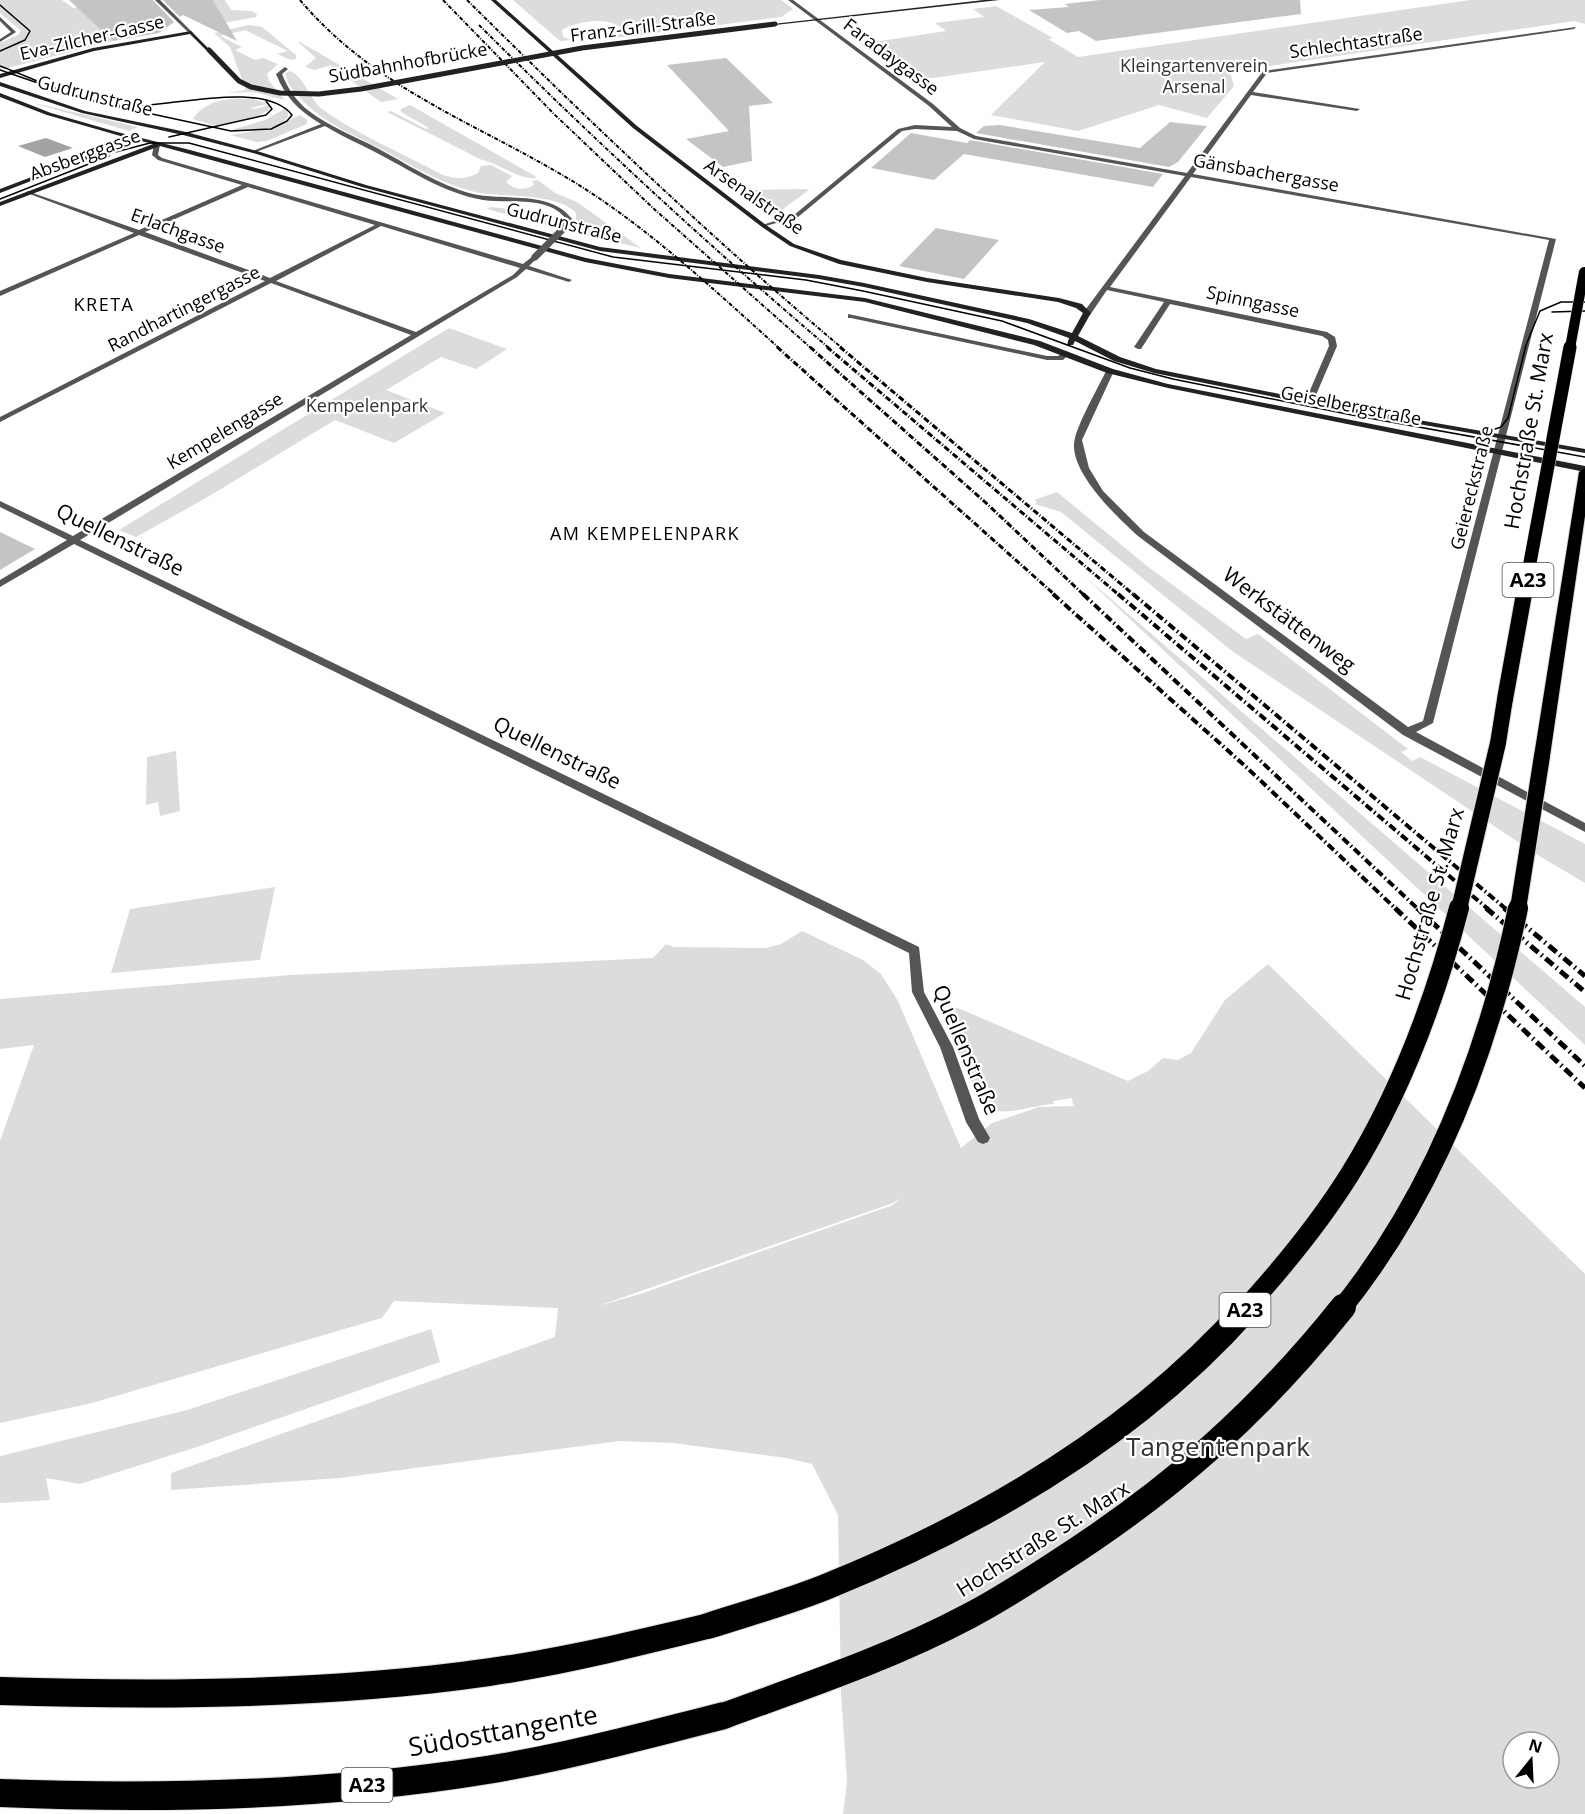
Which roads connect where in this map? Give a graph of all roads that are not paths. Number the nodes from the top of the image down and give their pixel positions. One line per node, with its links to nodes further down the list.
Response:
1 (157, 0): 8 (street)
2 (493, 0): 31 (main road, Arsenalstraße)
3 (790, 0): 6 (street, Faradaygasse)
4 (997, 0): 6 (main road, Franz-Grill-Straße)
5 (0, 18): 9 (street)
6 (816, 20): 10 (main road, Franz-Grill-Straße, bridge); 19 (street, Faradaygasse)
7 (1574, 27): 14 (street, Schlechtastraße)
8 (191, 32): 10 (main road, Südbahnhofbrücke, bridge); 12 (main road, Eva-Zilcher-Gasse)
9 (0, 41)
10 (543, 54)
11 (285, 69): 17 (street)
12 (0, 76)
13 (0, 84): 18 (main road, Gudrunstraße)
14 (1249, 93): 16 (street); 25 (street, Schlechtastraße)
15 (0, 95): 22 (main road, Gudrunstraße)
16 (1358, 109)
17 (324, 125): 24 (street); 34 (street, Kempelengasse, bridge)
18 (161, 128): 20 (main road, Gudrunstraße); 22 (main road, Absberggasse)
19 (958, 129): 21 (street, Faradaygasse); 31 (street)
20 (180, 132): 23 (main road, Absberggasse); 24 (main road, Gudrunstraße)
21 (974, 137): 25 (street, Gänsbachergasse)
22 (135, 139): 23 (main road, Gudrunstraße); 27 (main road, Absberggasse)
23 (157, 145): 26 (street, Gudrunstraße); 28 (main road, Absberggasse); 46 (main road, Gudrunstraße)
24 (255, 152): 44 (main road, Gudrunstraße)
25 (1189, 174): 33 (street, Gänsbachergasse); 38 (street, Schlechtastraße)
26 (247, 185): 30 (street, Gudrunstraße); 32 (street)
27 (0, 191)
28 (29, 192): 29 (main road, Absberggasse); 32 (street, Erlachgasse)
29 (0, 204)
30 (381, 224): 34 (street, Gudrunstraße); 37 (street, Randhartingergasse)
31 (764, 226): 41 (main road, Arsenalstraße)
32 (139, 232): 37 (street, Erlachgasse); 39 (street)
33 (1553, 239): 51 (street, Geiereckstraße)
34 (526, 267): 36 (street, Gudrunstraße); 43 (street, Kempelengasse)
35 (1585, 269): 61 (highway, Hochstraße St. Marx / A23, bridge)
36 (569, 280)
37 (271, 281): 43 (street, Erlachgasse); 50 (street, Randhartingergasse)
38 (1107, 288): 40 (street, Spinngasse); 41 (street, Schlechtastraße)
39 (0, 294)
40 (1169, 300): 45 (street); 49 (street, Spinngasse)
41 (1088, 313): 44 (main road)
42 (851, 316): 46 (street, Gudrunstraße)
43 (418, 335): 56 (street, Kempelengasse)
44 (1072, 336): 46 (main road); 47 (main road, Gudrunstraße)
45 (1138, 347)
46 (1066, 353): 48 (main road, Gudrunstraße)
47 (1125, 362): 49 (main road, Geiselbergstraße)
48 (1110, 371): 53 (main road, Geiselbergstraße); 58 (street, Werkstättenweg)
49 (1309, 402): 51 (main road, Geiselbergstraße)
50 (0, 420)
51 (1502, 436): 52 (main road, Geiselbergstraße); 53 (street, Geiereckstraße)
52 (1585, 451)
53 (1499, 452): 54 (main road, Geiselbergstraße); 58 (street, Geiereckstraße)
54 (1585, 471): 62 (highway, Hochstraße St. Marx / A23, bridge)
55 (0, 504): 56 (street, Quellenstraße)
56 (75, 540): 57 (street, Kempelengasse); 60 (street, Quellenstraße)
57 (0, 584)
58 (1407, 732): 59 (street, Werkstättenweg)
59 (1585, 828)
60 (983, 1138)
61 (0, 1691)
62 (726, 1715): 63 (highway, Südosttangente / A23)
63 (0, 1793)

